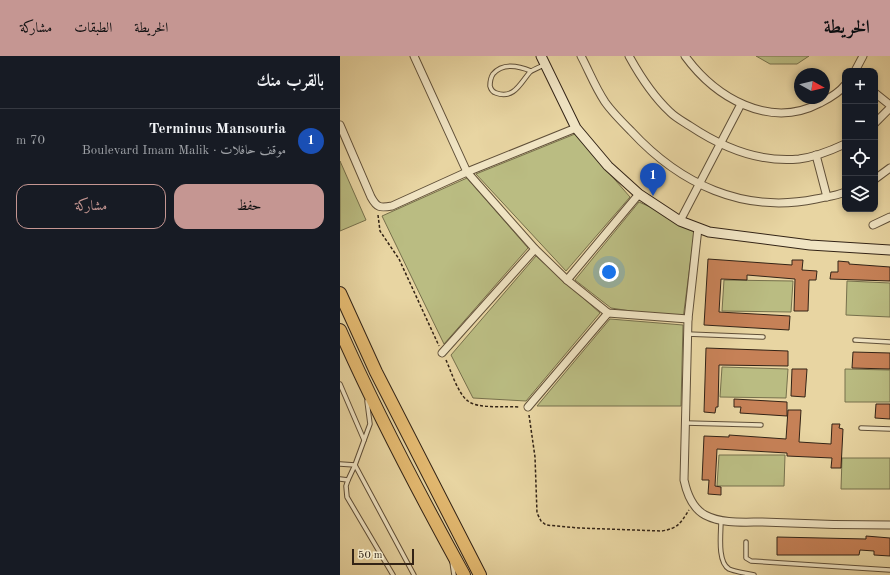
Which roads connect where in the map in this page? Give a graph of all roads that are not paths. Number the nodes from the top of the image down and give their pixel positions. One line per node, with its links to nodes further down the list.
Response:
1 (414, 56): 20 (street)
2 (581, 56): 22 (street)
3 (629, 56): 16 (street)
4 (684, 56): 11 (street)
5 (863, 56): 7 (street)
6 (543, 60): 8 (lane); 15 (street)
7 (857, 68)
8 (531, 71): 8 (lane)
9 (842, 87): 11 (street)
10 (878, 96): 12 (street)
11 (741, 104): 16 (street)
12 (890, 107): 13 (street)
13 (878, 120)
14 (340, 125): 20 (street)
15 (576, 128): 20 (street); 24 (street)
16 (720, 144): 18 (street); 22 (street)
17 (842, 145): 18 (street)
18 (816, 155): 25 (street)
19 (890, 168): 21 (street)
20 (466, 172): 30 (street)
21 (878, 176)
22 (699, 184): 25 (street); 27 (street)
23 (842, 193): 25 (street)
24 (639, 194): 27 (street); 32 (street)
25 (827, 197)
26 (890, 217): 28 (street)
27 (680, 221): 29 (street)
28 (873, 225)
29 (698, 228): 31 (street); 35 (street)
30 (535, 249): 32 (street); 41 (street)
31 (890, 250)
32 (567, 280): 34 (street)
33 (340, 293): 63 (highway)
34 (608, 312): 35 (street); 44 (street)
35 (688, 319): 37 (street)
36 (340, 330): 42 (highway)
37 (688, 334): 38 (lane); 45 (street)
38 (763, 338)
39 (855, 340): 40 (lane)
40 (890, 342)
41 (442, 353)
42 (362, 380): 49 (lane); 57 (highway)
43 (340, 384): 49 (lane)
44 (528, 407)
45 (686, 423): 46 (lane); 54 (street)
46 (761, 425)
47 (862, 428): 48 (lane)
48 (890, 429)
49 (364, 440): 51 (lane)
50 (340, 464): 51 (lane)
51 (355, 465): 53 (lane); 60 (lane)
52 (340, 479): 53 (lane)
53 (348, 480): 59 (lane)
54 (721, 521): 55 (street); 64 (lane)
55 (890, 525)
56 (746, 542): 58 (lane)
57 (450, 549): 61 (lane); 62 (highway)
58 (890, 570)
59 (393, 575)
60 (414, 575)
61 (454, 575)
62 (464, 575)
63 (480, 575)
64 (754, 575)

